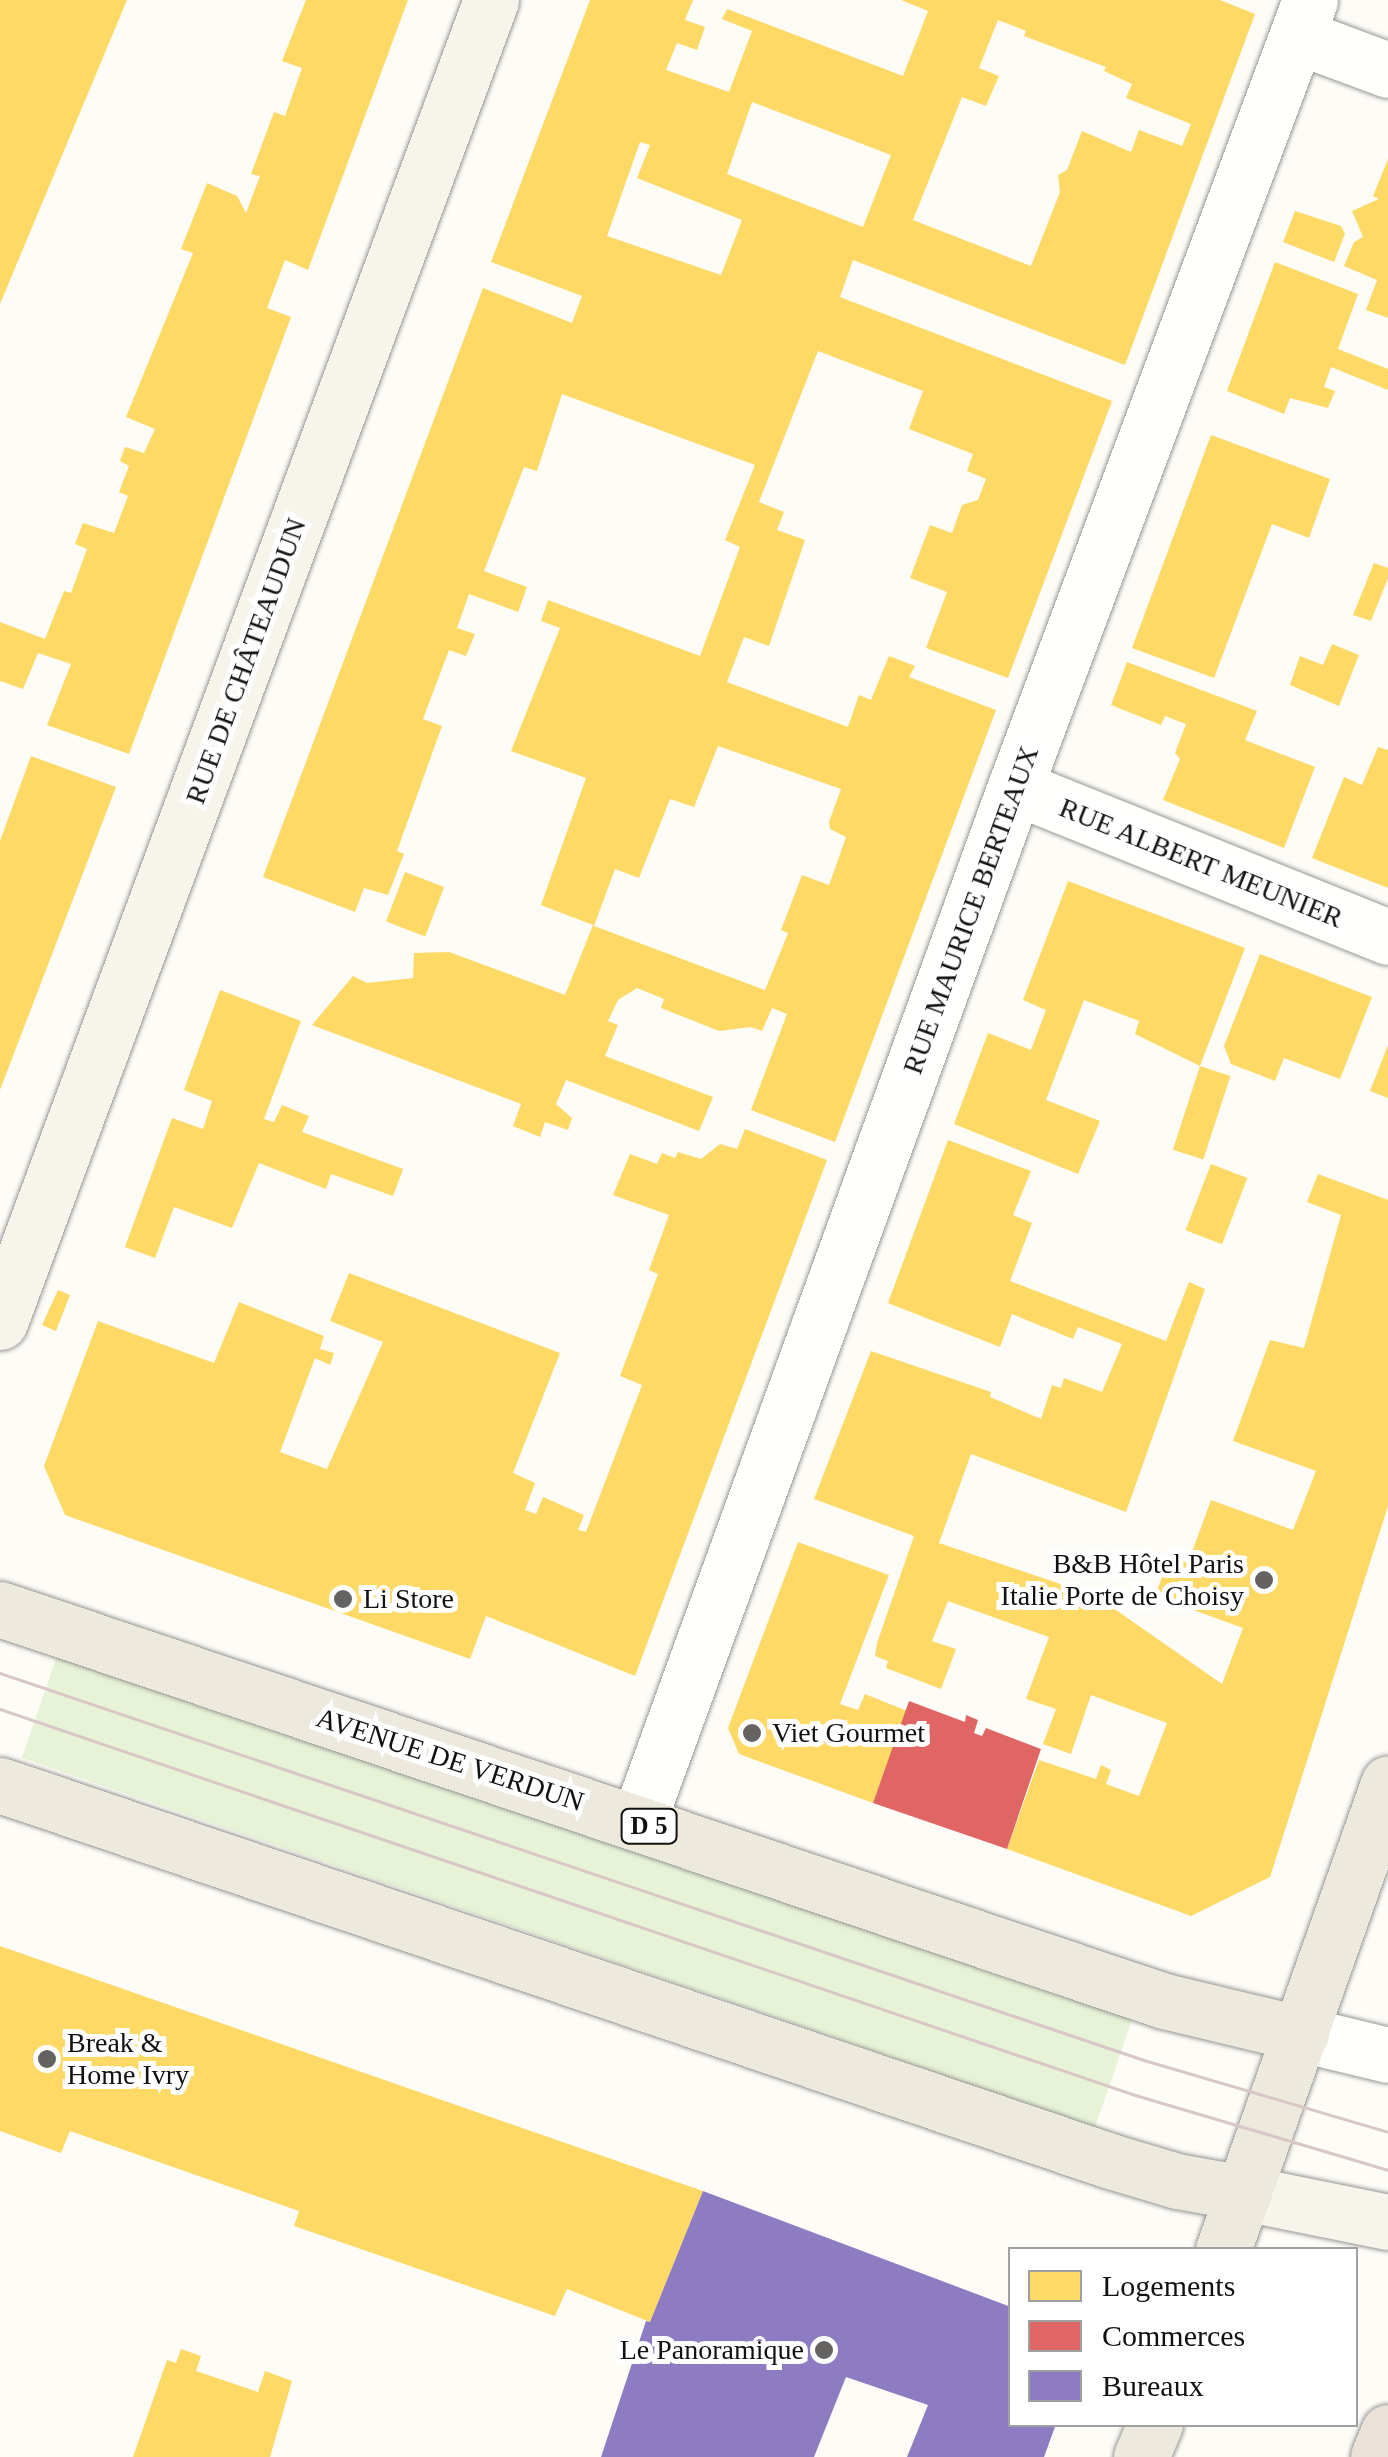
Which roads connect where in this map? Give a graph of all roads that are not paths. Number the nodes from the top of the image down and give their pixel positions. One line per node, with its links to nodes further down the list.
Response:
1 (491, 0): 6 (main road, RUE DE CHÂTEAUDUN)
2 (1304, 18): 3 (street); 4 (street, RUE MAURICE BERTEAUX)
3 (1388, 70)
4 (1015, 788): 5 (street, RUE ALBERT MEUNIER); 10 (street, RUE MAURICE BERTEAUX)
5 (1388, 937)
6 (0, 1322)
7 (0, 1610): 10 (main road, AVENUE DE VERDUN / D 5)
8 (1388, 1783): 11 (main road)
9 (0, 1785): 13 (main road)
10 (638, 1822): 11 (main road, AVENUE DE VERDUN / D 5)
11 (1300, 2034): 12 (street); 13 (main road)
12 (1388, 2055)
13 (1244, 2193): 14 (main road); 15 (main road)
14 (1367, 2216)
15 (1224, 2247)
16 (1153, 2427): 18 (main road)
17 (1388, 2432): 19 (highway)
18 (1142, 2457)
19 (1378, 2457)

